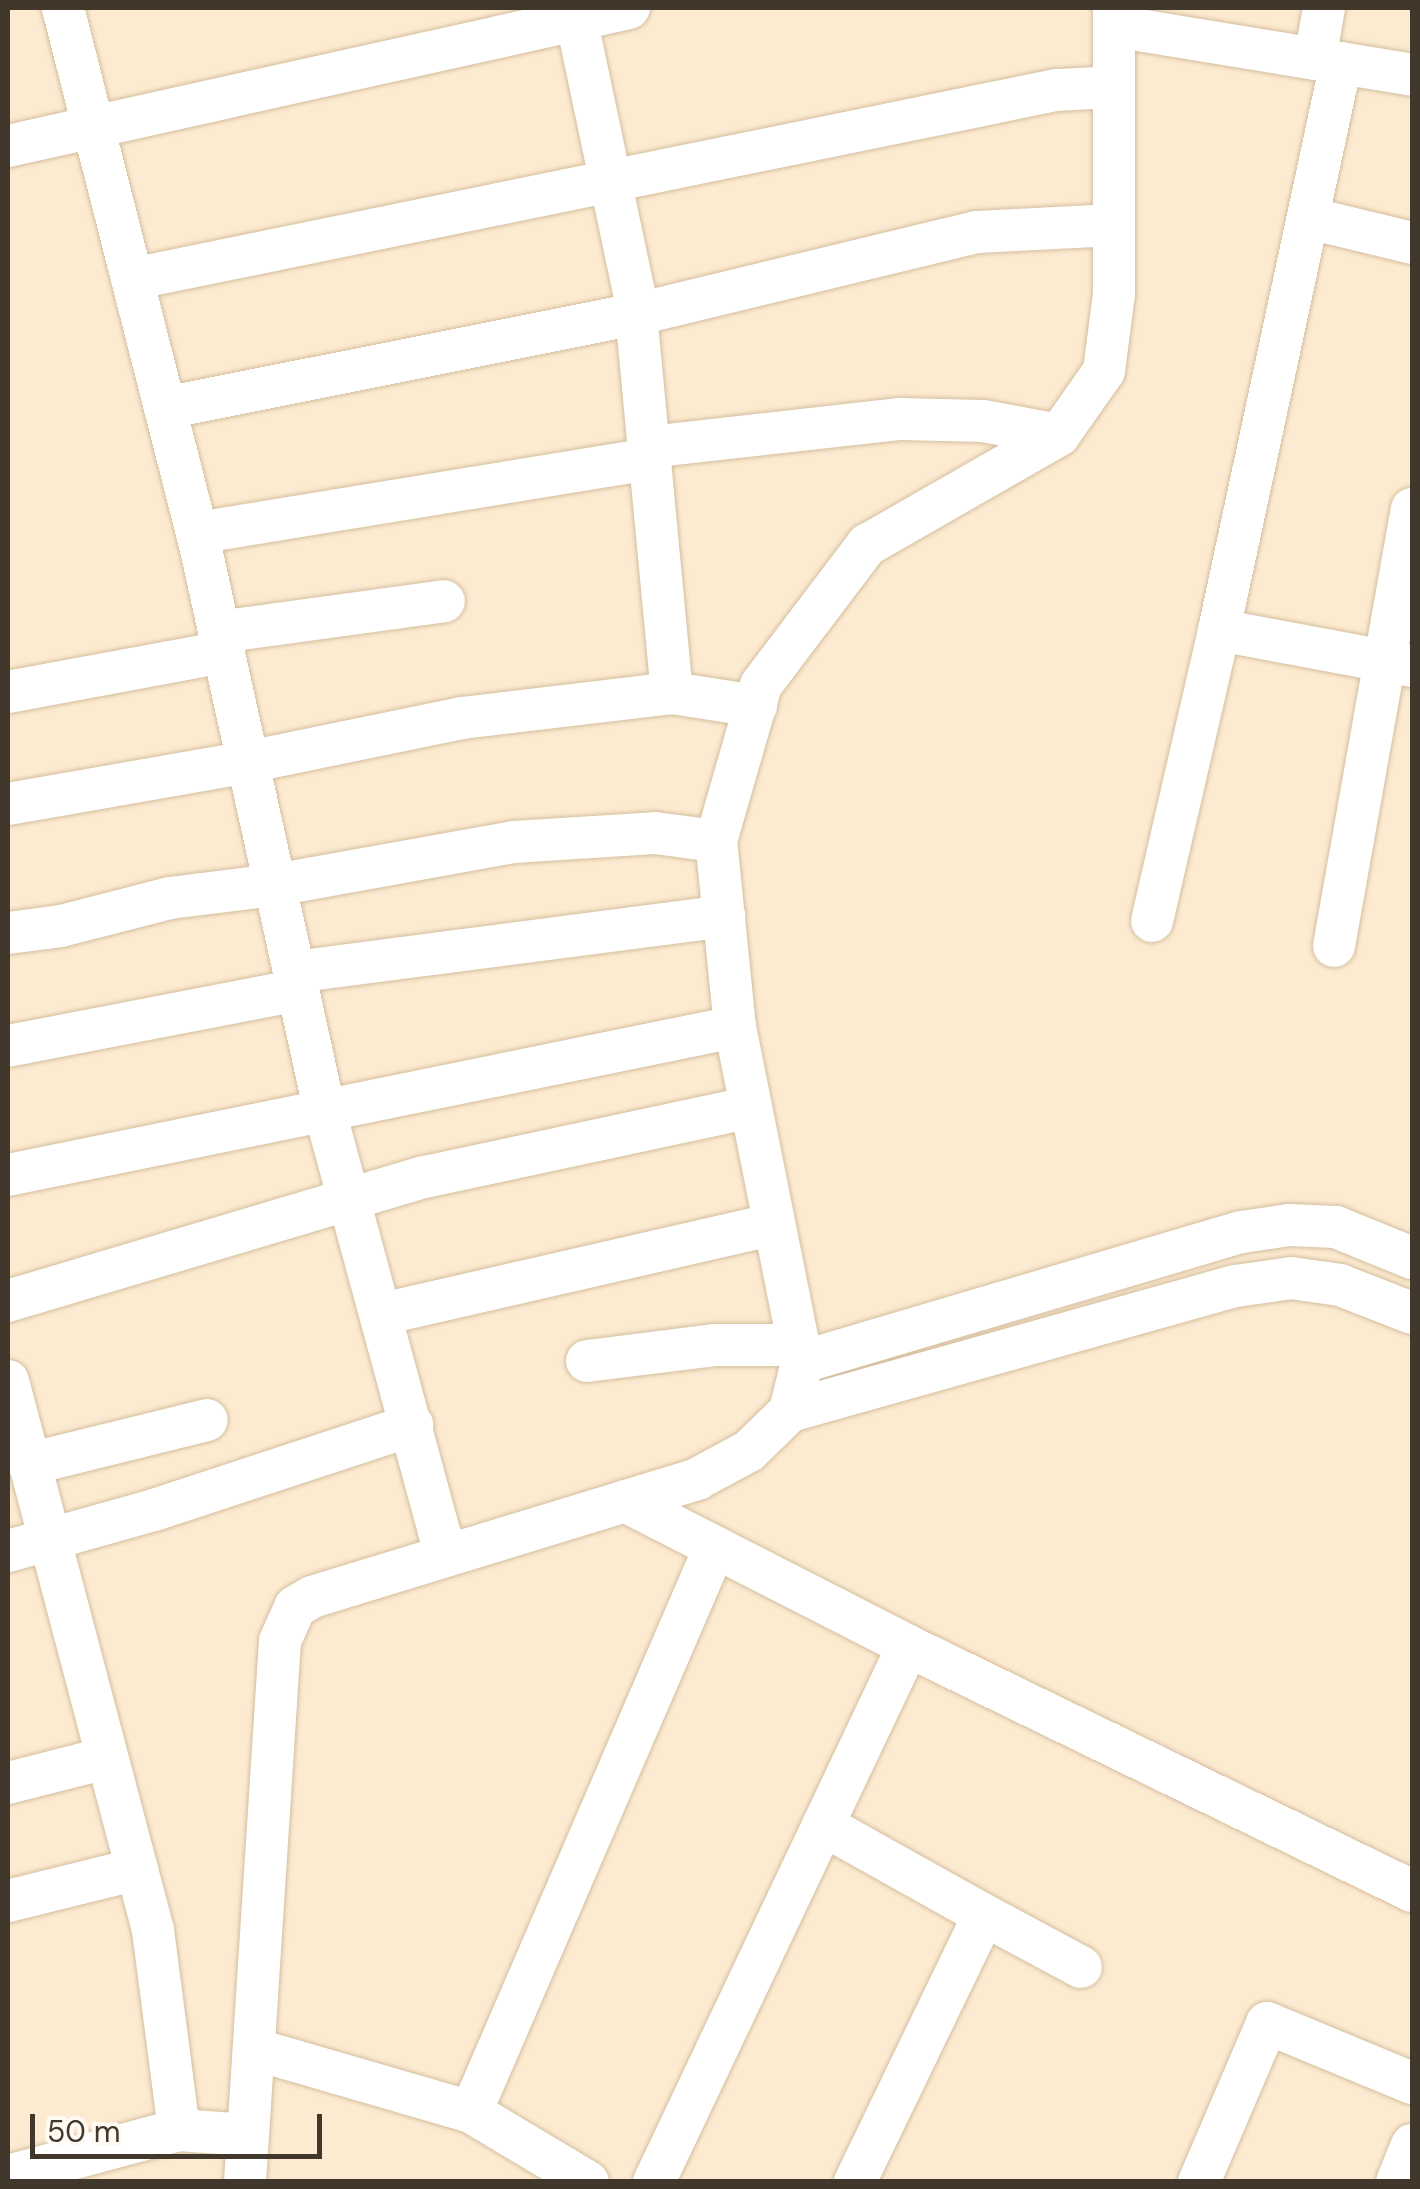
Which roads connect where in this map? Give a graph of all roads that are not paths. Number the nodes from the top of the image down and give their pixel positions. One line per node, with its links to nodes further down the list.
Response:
1 (63, 8): 9 (street)
2 (629, 8): 4 (street)
3 (1324, 8): 6 (street)
4 (576, 13): 9 (street); 11 (street)
5 (1114, 17): 6 (street); 8 (street)
6 (1328, 61): 7 (street); 12 (street)
7 (1412, 75)
8 (1085, 88): 11 (street); 13 (street)
9 (92, 124): 10 (street); 15 (street)
10 (8, 146)
11 (612, 184): 15 (street); 16 (street)
12 (1309, 218): 14 (street); 23 (street)
13 (1079, 225): 16 (street); 18 (street)
14 (1412, 243)
15 (132, 279): 17 (street)
16 (636, 312): 17 (street); 19 (street)
17 (166, 408): 21 (street)
18 (1059, 436): 19 (street); 28 (street)
19 (650, 453): 21 (street); 27 (street)
20 (1412, 509): 25 (street)
21 (198, 533): 24 (street)
22 (444, 602): 24 (street)
23 (1219, 630): 25 (street); 34 (street)
24 (222, 642): 26 (street); 29 (street)
25 (1401, 664): 36 (street)
26 (8, 692)
27 (672, 693): 28 (street); 29 (street)
28 (737, 703): 31 (street)
29 (248, 762): 30 (street); 32 (street)
30 (8, 804)
31 (685, 836): 32 (street); 33 (street)
32 (275, 886): 35 (street); 37 (street)
33 (724, 916): 37 (street); 38 (street)
34 (1152, 921)
35 (8, 933)
36 (1334, 946)
37 (296, 981): 39 (street); 41 (street)
38 (700, 1034): 40 (street); 41 (street)
39 (8, 1046)
40 (751, 1107): 43 (street); 44 (street)
41 (324, 1108): 42 (street); 43 (street)
42 (8, 1175)
43 (349, 1197): 46 (street); 48 (street)
44 (743, 1231): 48 (street); 49 (street)
45 (1412, 1258): 49 (street)
46 (8, 1301)
47 (1412, 1313): 52 (street)
48 (382, 1314): 54 (street)
49 (800, 1354): 50 (street); 52 (street)
50 (587, 1361)
51 (8, 1388): 55 (street)
52 (790, 1411): 56 (street)
53 (207, 1420): 55 (street)
54 (412, 1425): 57 (street); 58 (street)
55 (21, 1453): 58 (street)
56 (625, 1501): 57 (street); 59 (street)
57 (440, 1532): 70 (street)
58 (49, 1539): 60 (street); 62 (street)
59 (715, 1547): 61 (street); 72 (street)
60 (8, 1551)
61 (908, 1646): 64 (street); 66 (street)
62 (107, 1758): 63 (street); 65 (street)
63 (8, 1783)
64 (823, 1824): 68 (street); 78 (street)
65 (136, 1869): 67 (street); 73 (street)
66 (1412, 1890)
67 (8, 1900)
68 (984, 1915): 69 (street); 79 (street)
69 (1082, 1967)
70 (254, 2049): 72 (street); 73 (street)
71 (1412, 2083): 80 (street)
72 (471, 2112): 77 (street)
73 (213, 2133): 75 (street); 76 (street)
74 (1412, 2146): 81 (street)
75 (8, 2176)
76 (245, 2182)
77 (588, 2182)
78 (654, 2182)
79 (855, 2182)
80 (1199, 2182)
81 (1396, 2182)

